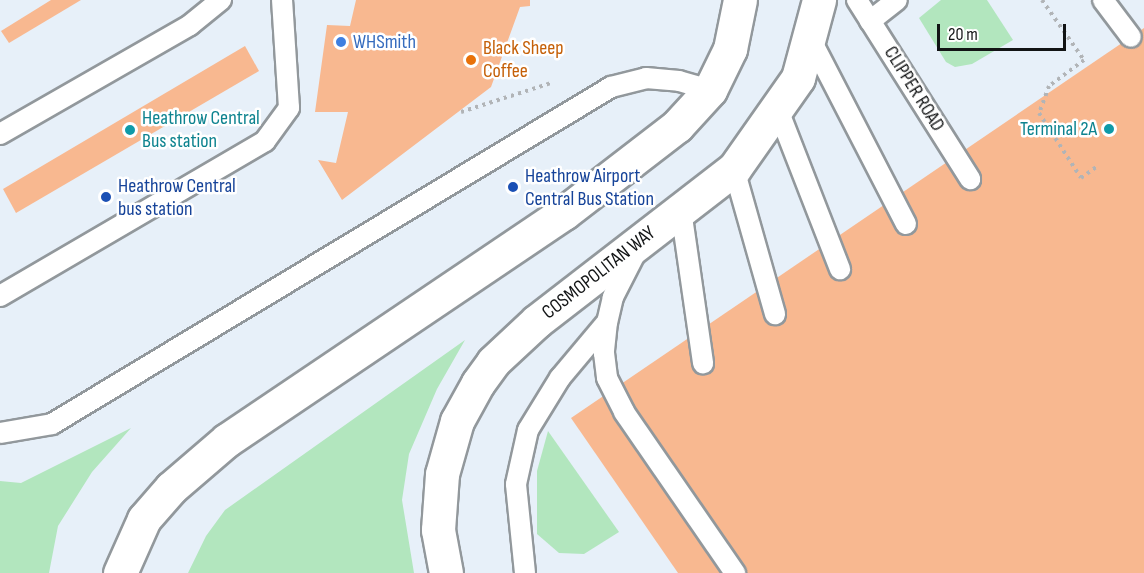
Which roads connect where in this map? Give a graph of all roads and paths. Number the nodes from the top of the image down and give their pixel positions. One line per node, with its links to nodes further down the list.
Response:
1 (221, 0): 16 (lane)
2 (282, 0): 24 (lane)
3 (740, 0): 13 (street)
4 (819, 0): 11 (street, COSMOPOLITAN WAY)
5 (857, 0): 9 (lane, CLIPPER ROAD)
6 (897, 0): 9 (lane)
7 (1042, 0): 17 (path)
8 (1103, 0): 10 (lane)
9 (870, 21): 19 (lane, CLIPPER ROAD)
10 (1131, 37)
11 (811, 40): 14 (street, COSMOPOLITAN WAY); 21 (lane)
12 (563, 79): 15 (path)
13 (710, 90): 28 (lane); 29 (street)
14 (778, 110): 18 (street, COSMOPOLITAN WAY); 23 (lane)
15 (461, 112)
16 (0, 134)
17 (1099, 165)
18 (734, 169): 20 (street, COSMOPOLITAN WAY); 25 (lane)
19 (970, 179)
20 (681, 210): 22 (street, COSMOPOLITAN WAY); 27 (lane)
21 (906, 224)
22 (643, 239): 26 (lane); 32 (street, COSMOPOLITAN WAY)
23 (840, 269)
24 (0, 296)
25 (775, 314)
26 (607, 322): 33 (lane); 34 (lane)
27 (702, 363)
28 (0, 433)
29 (226, 440): 30 (lane); 31 (street)
30 (104, 573)
31 (120, 573)
32 (446, 573)
33 (525, 573)
34 (735, 573)

